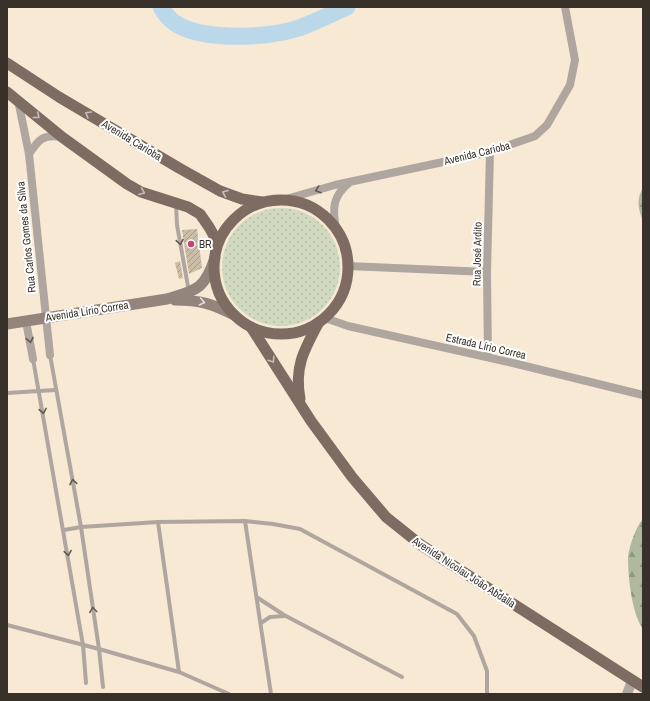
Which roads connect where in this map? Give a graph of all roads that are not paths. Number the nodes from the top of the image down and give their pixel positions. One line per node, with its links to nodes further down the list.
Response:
1 (565, 7): 6 (street, Avenida Carioba)
2 (7, 63): 10 (main road, Avenida Carioba, one-way to 2)
3 (7, 92): 4 (main road)
4 (18, 100): 5 (main road, one-way to 5); 7 (street, Rua Carlos Gomes da Silva)
5 (62, 137): 7 (street); 11 (main road, one-way to 11)
6 (490, 152): 8 (street, Avenida Carioba); 16 (street, Rua José Ardito)
7 (29, 154): 20 (street, Rua Carlos Gomes da Silva)
8 (350, 182): 9 (street, Avenida Carioba, one-way to 9); 12 (street)
9 (286, 200): 10 (main road); 12 (main road)
10 (263, 202): 13 (main road)
11 (176, 203): 13 (main road); 17 (lane, one-way to 17)
12 (336, 228): 15 (main road)
13 (218, 243): 14 (main road)
14 (214, 258): 17 (main road, Avenida Lírio Correa); 19 (main road)
15 (348, 266): 16 (street); 21 (main road)
16 (487, 272): 26 (street, Rua José Ardito)
17 (189, 292): 18 (main road, Avenida Lírio Correa)
18 (167, 299): 19 (main road, Avenida Lírio Correa, one-way to 19); 20 (main road, Avenida Lírio Correa)
19 (234, 315): 24 (main road)
20 (45, 317): 22 (main road, Avenida Lírio Correa); 25 (street, Rua Carlos Gomes da Silva)
21 (322, 320): 24 (main road); 26 (street, Estrada Lírio Correa); 32 (main road, Avenida Nicolau João Abdalla)
22 (26, 321): 23 (main road, Avenida Lírio Correa); 27 (street, one-way to 27)
23 (7, 324)
24 (251, 327): 32 (main road, Avenida Nicolau João Abdalla, one-way to 32)
25 (50, 355): 28 (lane)
26 (488, 357): 31 (street, Estrada Lírio Correa)
27 (33, 359): 29 (lane)
28 (55, 390): 29 (lane); 35 (lane, one-way to 28)
29 (40, 391): 30 (lane); 36 (lane, one-way to 36)
30 (7, 393)
31 (643, 395)
32 (300, 404): 45 (main road, Avenida Nicolau João Abdalla)
33 (158, 522): 34 (lane); 35 (lane); 43 (lane)
34 (245, 522): 37 (lane); 51 (lane)
35 (81, 527): 36 (lane); 42 (lane, one-way to 35)
36 (64, 530): 41 (lane, one-way to 41)
37 (258, 598): 38 (lane); 39 (lane)
38 (284, 616): 39 (lane); 44 (lane)
39 (261, 623): 50 (lane)
40 (7, 625): 41 (lane)
41 (83, 645): 42 (lane); 46 (lane)
42 (99, 649): 43 (lane); 47 (lane)
43 (179, 672): 49 (lane)
44 (402, 677)
45 (632, 681): 48 (main road, Avenida Nicolau João Abdalla); 52 (street)
46 (86, 683)
47 (103, 687)
48 (643, 687)
49 (229, 694)
50 (271, 694)
51 (487, 694)
52 (627, 694)

